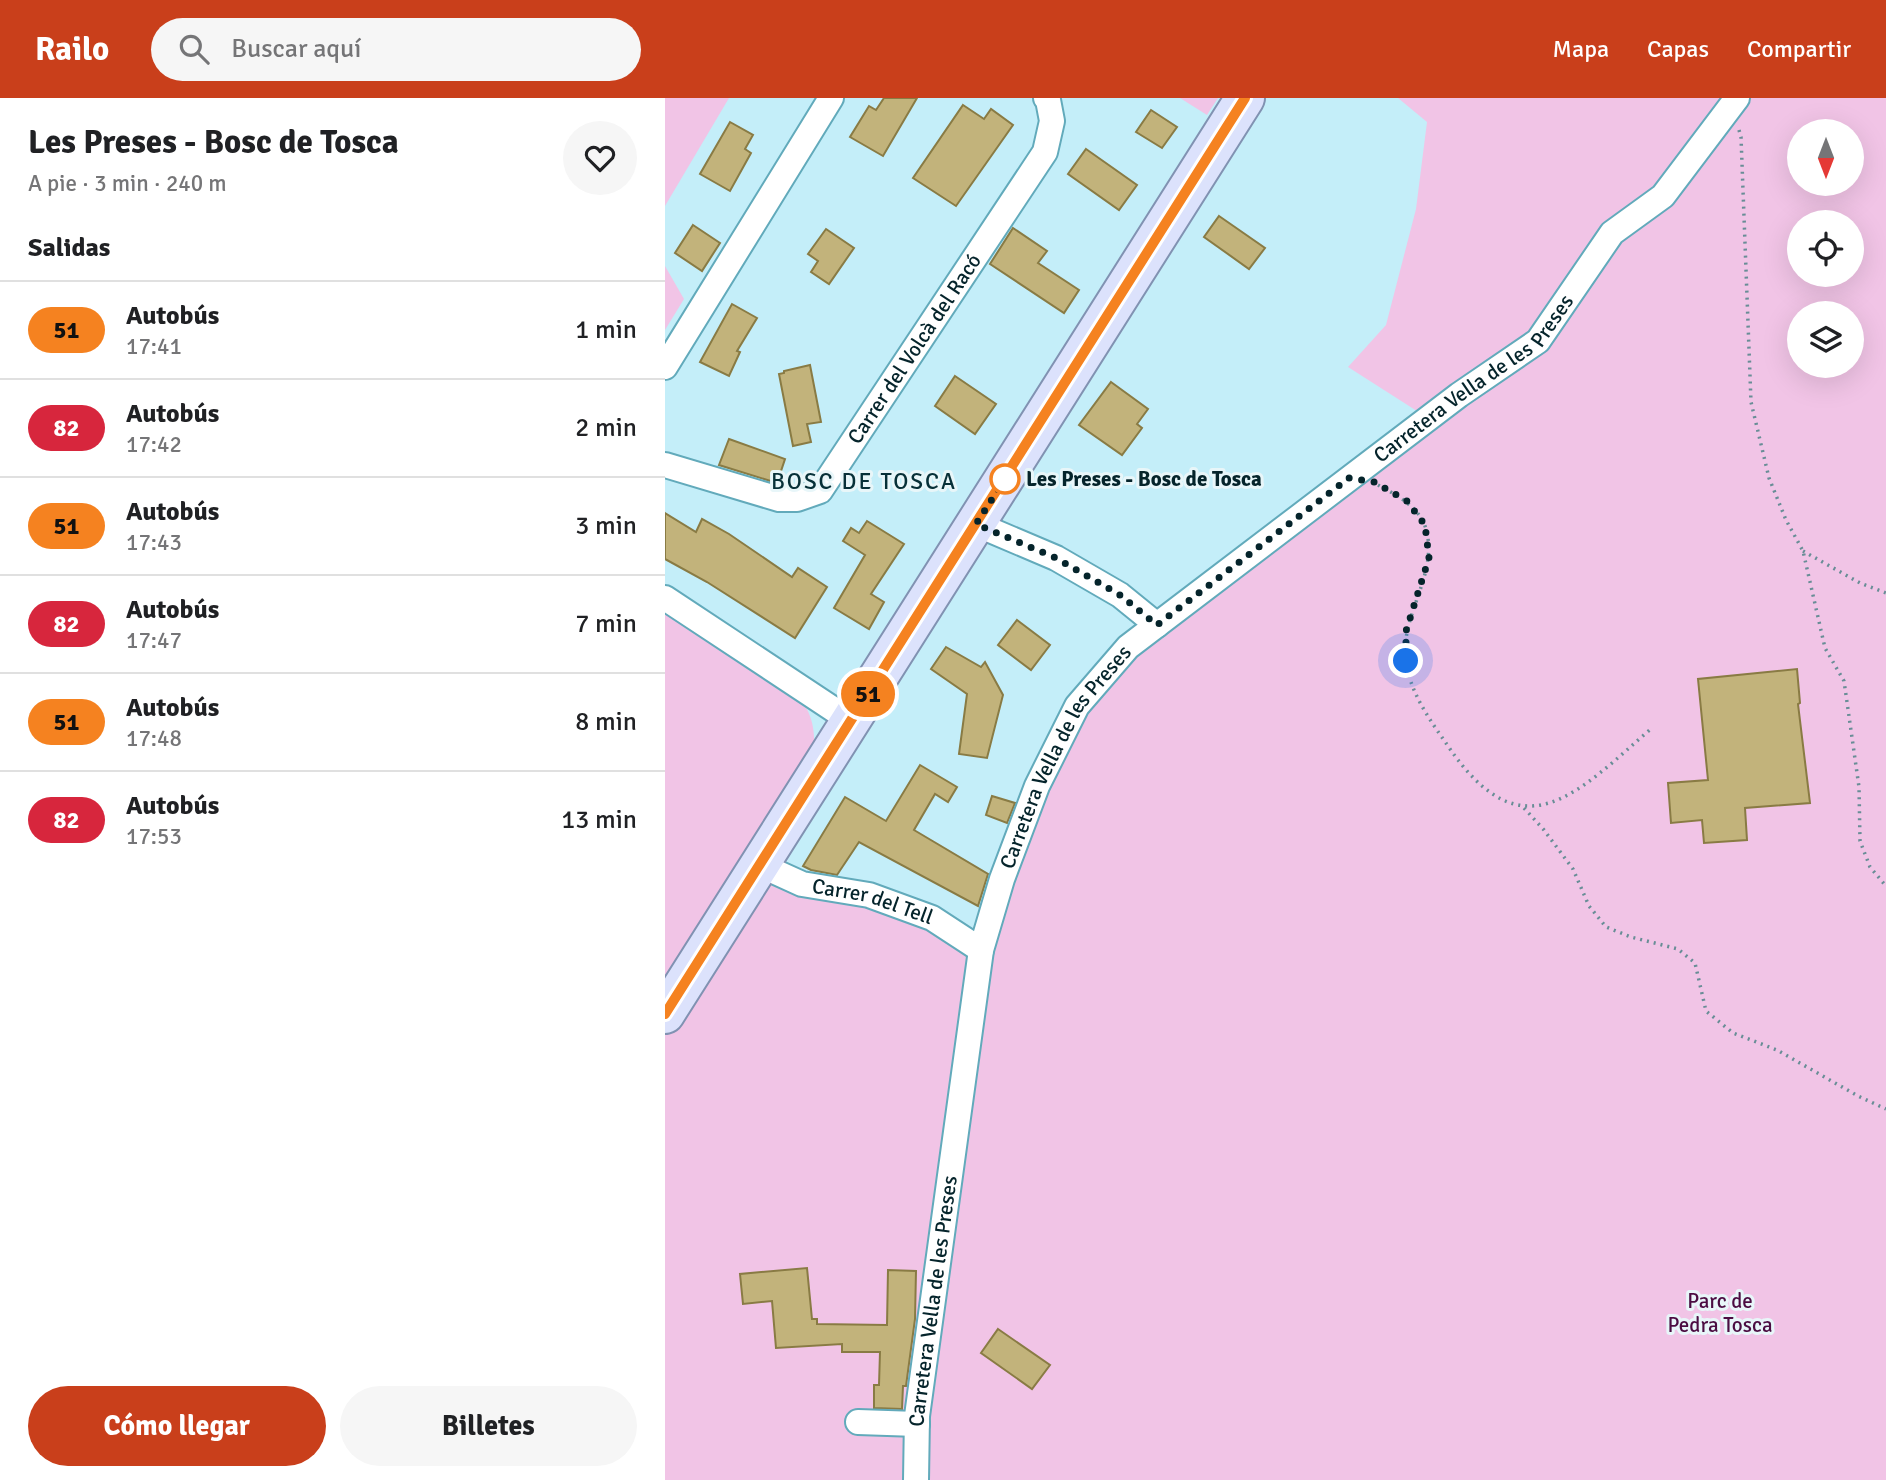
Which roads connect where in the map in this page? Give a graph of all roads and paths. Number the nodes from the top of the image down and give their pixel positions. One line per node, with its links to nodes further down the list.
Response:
1 (831, 98): 5 (street)
2 (1046, 98): 6 (street, Carrer del Volcà del Racó)
3 (1245, 98): 8 (main road)
4 (1734, 102): 7 (street, Carretera Vella de les Preses); 9 (path)
5 (665, 367)
6 (665, 465)
7 (1349, 478): 12 (street, Carretera Vella de les Preses); 15 (path)
8 (976, 524): 12 (street); 13 (main road)
9 (1803, 551): 10 (path); 17 (path)
10 (1886, 593)
11 (665, 598): 13 (street)
12 (1157, 625): 18 (street, Carretera Vella de les Preses)
13 (851, 721): 16 (main road)
14 (1653, 727): 15 (path)
15 (1523, 807): 20 (path)
16 (760, 865): 18 (street, Carrer del Tell); 19 (main road)
17 (1886, 886)
18 (981, 950): 22 (street, Carretera Vella de les Preses)
19 (665, 1014)
20 (1886, 1109)
21 (859, 1422): 22 (street)
22 (917, 1424): 23 (street, Carretera Vella de les Preses)
23 (916, 1480)

